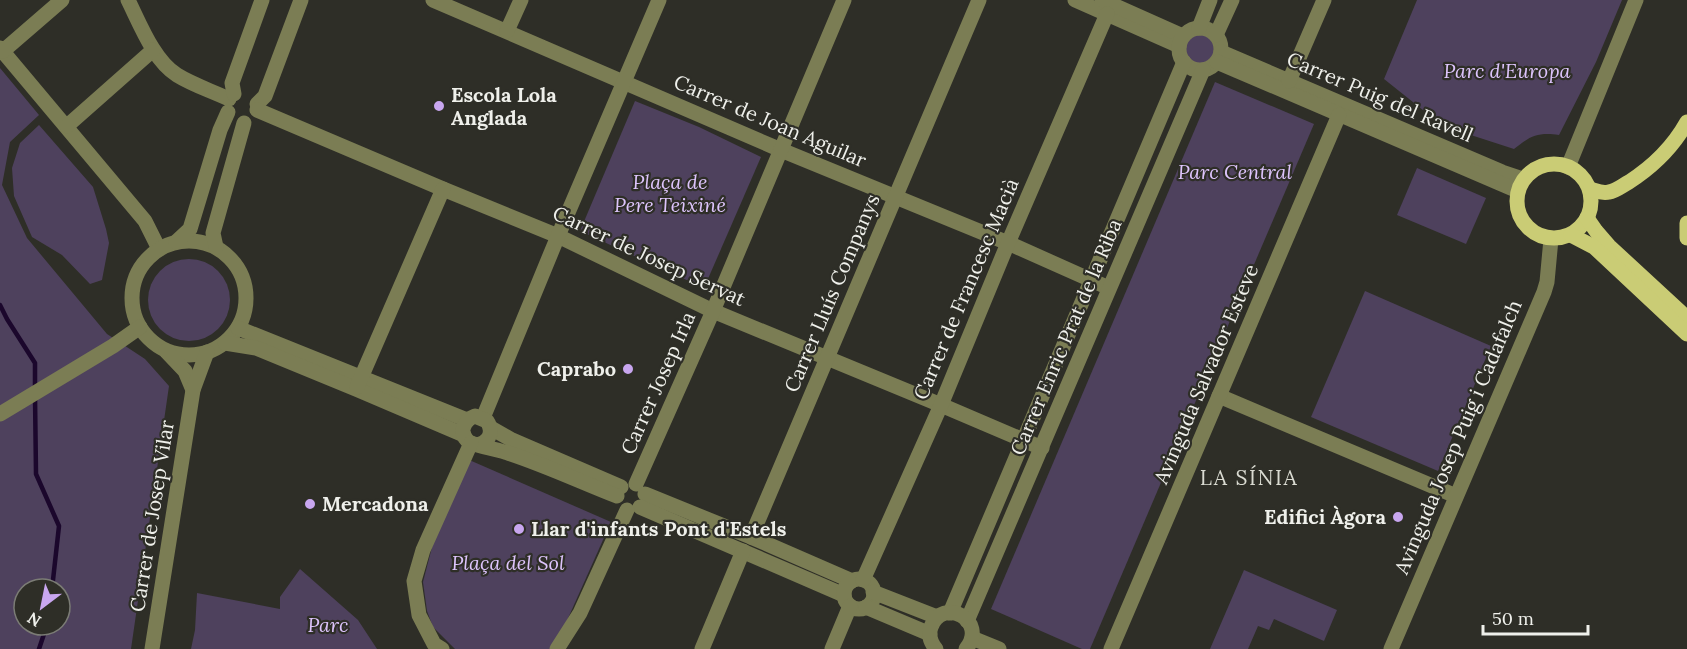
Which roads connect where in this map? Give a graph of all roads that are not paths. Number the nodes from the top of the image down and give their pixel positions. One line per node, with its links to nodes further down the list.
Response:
1 (62, 0): 20 (street)
2 (128, 0): 21 (street)
3 (262, 0): 27 (street)
4 (301, 0): 28 (street)
5 (433, 0): 17 (street, Carrer de Joan Aguilar)
6 (521, 0): 17 (street)
7 (659, 0): 25 (street)
8 (844, 0): 33 (street, Carrer Josep Irla)
9 (980, 0): 38 (street, Carrer Lluís Companys)
10 (1074, 0): 15 (street)
11 (1210, 0): 16 (street)
12 (1232, 0): 18 (street)
13 (1324, 0): 26 (street)
14 (1635, 0): 34 (street)
15 (1104, 7): 19 (street); 46 (street, Carrer de Francesc Macià)
16 (1199, 28): 18 (street); 19 (street)
17 (507, 31): 25 (street, Carrer de Joan Aguilar)
18 (1216, 35): 22 (street)
19 (1181, 41): 23 (street)
20 (1, 49): 32 (street)
21 (153, 50): 27 (street); 32 (street)
22 (1219, 57): 24 (street); 26 (street, Carrer Puig del Ravell); 29 (street, Carrer Puig del Ravell)
23 (1184, 62): 24 (street); 49 (street, Carrer Enric Prat de la Riba)
24 (1203, 70): 50 (street, Carrer Enric Prat de la Riba)
25 (623, 81): 33 (street, Carrer de Joan Aguilar); 42 (street)
26 (1289, 81): 35 (street, Carrer Puig del Ravell)
27 (230, 102): 28 (street); 31 (street); 45 (street)
28 (257, 107): 31 (street); 36 (street, Carrer de Josep Servat)
29 (1339, 116): 35 (street, Carrer Puig del Ravell); 62 (street, Avinguda Salvador Esteve)
30 (1687, 122): 37 (main road)
31 (244, 123): 47 (street)
32 (67, 126): 48 (street)
33 (781, 150): 38 (street, Carrer de Joan Aguilar); 51 (street, Carrer Josep Irla)
34 (1568, 166): 35 (main road); 37 (main road)
35 (1520, 185): 44 (main road)
36 (443, 189): 42 (street, Carrer de Josep Servat); 60 (street)
37 (1590, 189): 39 (main road)
38 (895, 196): 46 (street, Carrer de Joan Aguilar); 59 (street, Carrer Lluís Companys)
39 (1587, 218): 41 (main road); 52 (main road)
40 (1687, 223): 43 (main road)
41 (1571, 235): 44 (main road); 55 (main road)
42 (558, 236): 51 (street, Carrer de Josep Servat); 65 (street)
43 (1687, 238)
44 (1551, 239): 70 (street, Avinguda Josep Puig i Cadafalch)
45 (176, 242): 47 (street); 48 (street)
46 (1008, 243): 49 (street, Carrer de Joan Aguilar); 63 (street, Carrer de Francesc Macià)
47 (216, 248): 54 (street)
48 (159, 249): 53 (street)
49 (1090, 280): 50 (street, Carrer de Joan Aguilar); 67 (street, Carrer Enric Prat de la Riba)
50 (1108, 288): 68 (street, Carrer Enric Prat de la Riba)
51 (713, 311): 59 (street, Carrer de Josep Servat); 69 (street, Carrer Josep Irla)
52 (1687, 318)
53 (140, 327): 57 (street); 64 (street)
54 (238, 328): 56 (street); 60 (street)
55 (1687, 334)
56 (225, 343): 58 (street); 60 (street)
57 (164, 349): 58 (street); 61 (street)
58 (207, 352): 61 (street, Carrer de Josep Vilar)
59 (828, 359): 63 (street, Carrer de Josep Servat); 71 (street, Carrer Lluís Companys)
60 (358, 383): 66 (street)
61 (193, 390): 79 (street, Carrer de Josep Vilar)
62 (1219, 396): 70 (street); 85 (street, Avinguda Salvador Esteve)
63 (940, 405): 67 (street, Carrer de Josep Servat); 73 (street, Carrer de Francesc Macià)
64 (0, 414)
65 (487, 423): 66 (street); 66 (street); 69 (street)
66 (470, 436): 69 (street); 80 (street)
67 (1023, 440): 68 (street, Carrer de Josep Servat); 75 (street, Carrer Enric Prat de la Riba)
68 (1042, 448): 76 (street, Carrer Enric Prat de la Riba)
69 (631, 496): 71 (street); 72 (street); 81 (street, Carrer Josep Irla)
70 (1456, 496): 86 (street, Avinguda Josep Puig i Cadafalch)
71 (751, 537): 73 (street)
72 (743, 551): 74 (street); 82 (street)
73 (863, 584): 74 (street); 74 (street); 75 (street)
74 (853, 603): 77 (street); 83 (street)
75 (944, 615): 76 (street); 77 (street, Carrer Enric Prat de la Riba)
76 (967, 621): 78 (street)
77 (933, 645)
78 (969, 646): 84 (street)
79 (152, 649)
80 (442, 649)
81 (556, 649)
82 (702, 649)
83 (832, 649)
84 (999, 649)
85 (1111, 649)
86 (1390, 649)

